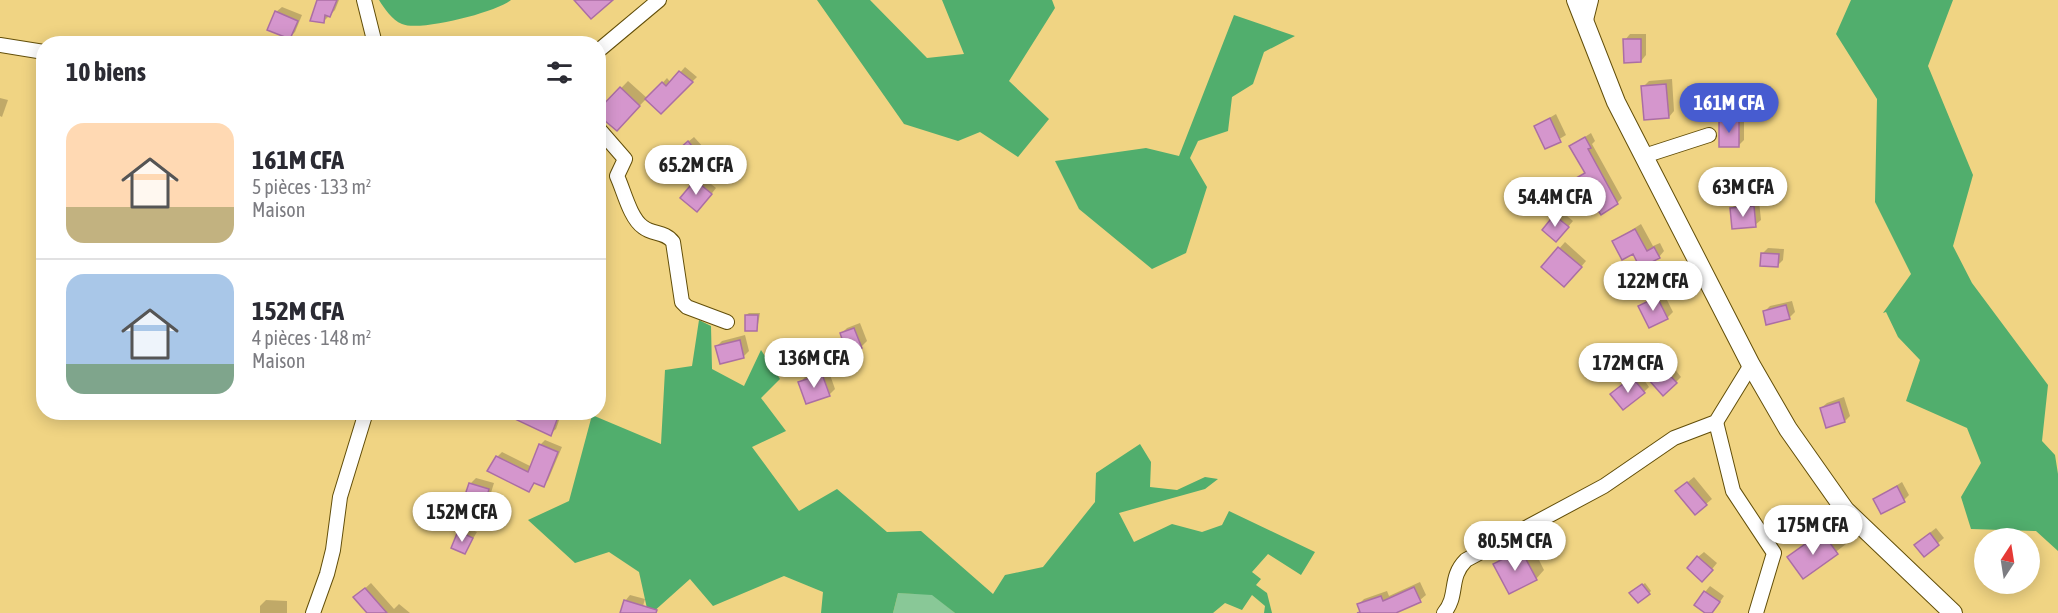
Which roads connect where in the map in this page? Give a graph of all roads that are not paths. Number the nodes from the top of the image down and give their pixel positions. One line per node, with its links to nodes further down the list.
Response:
1 (364, 0): 6 (street)
2 (659, 0): 7 (street)
3 (1576, 0): 5 (street)
4 (1591, 0): 5 (street)
5 (1585, 24): 12 (street)
6 (373, 36)
7 (606, 44)
8 (0, 45): 9 (street)
9 (36, 51)
10 (1709, 135): 12 (street)
11 (606, 137): 13 (street)
12 (1644, 156): 14 (street)
13 (727, 322)
14 (1751, 365): 16 (street); 20 (street)
15 (364, 420): 17 (street)
16 (1716, 422): 18 (street); 19 (street)
17 (313, 613)
18 (1444, 613)
19 (1756, 613)
20 (1953, 613)

